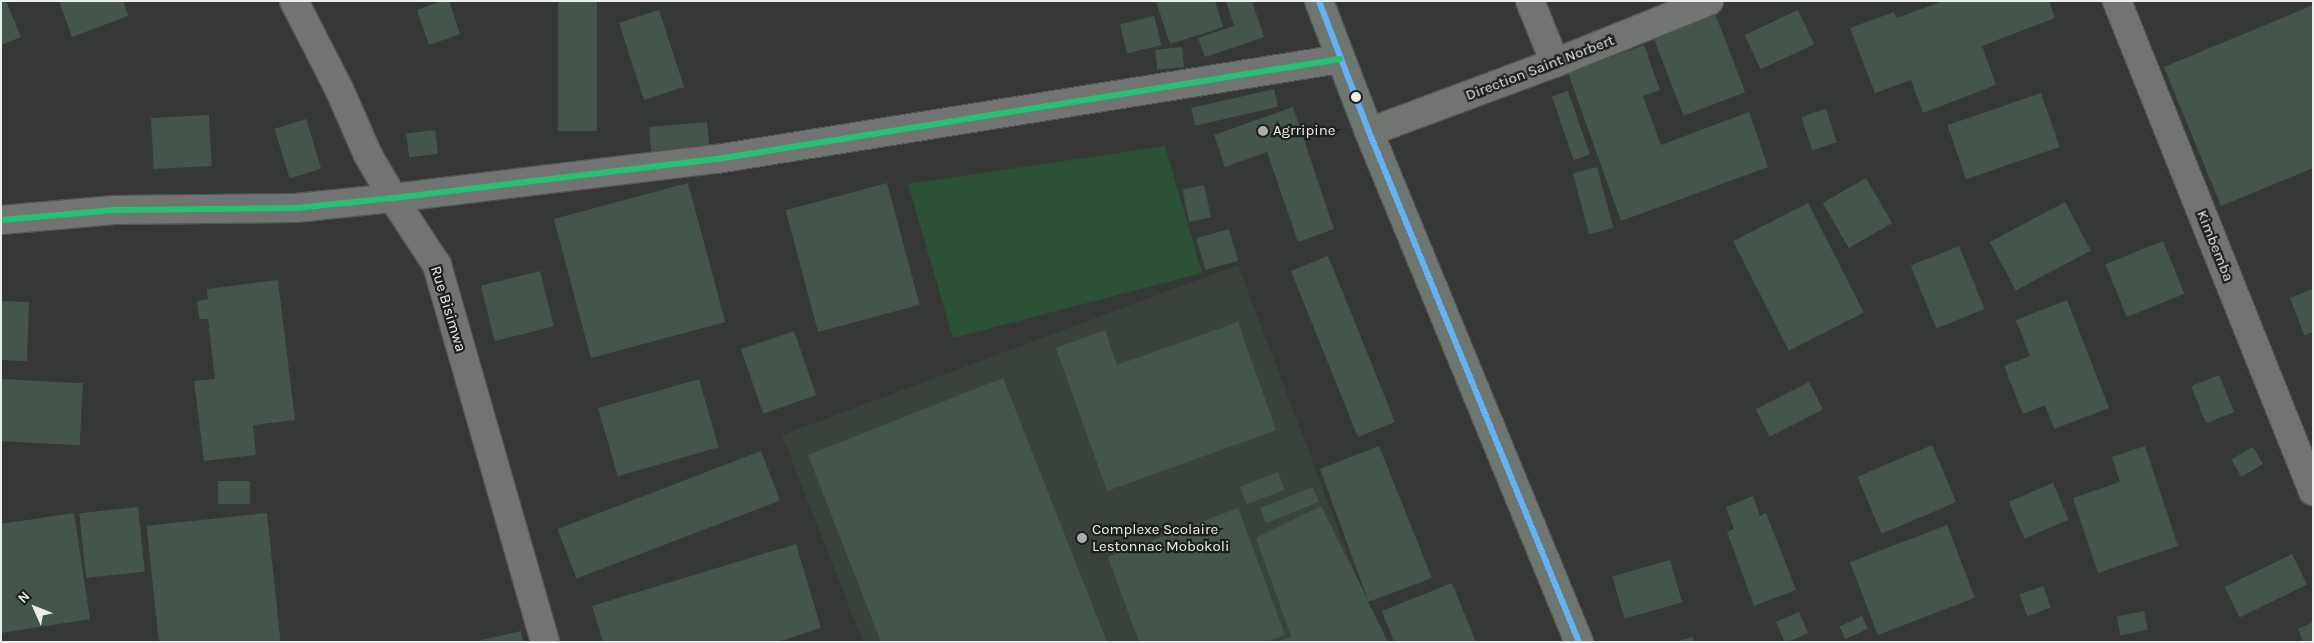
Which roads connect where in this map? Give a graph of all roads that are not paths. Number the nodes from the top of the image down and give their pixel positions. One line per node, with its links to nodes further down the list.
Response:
1 (294, 1): 9 (street, Rue Bisimwa)
2 (1318, 1): 6 (highway)
3 (1530, 1): 7 (street)
4 (1709, 1): 7 (street, Direction Saint Norbert)
5 (2118, 1): 11 (street, Kimbemba)
6 (1340, 59): 8 (highway); 9 (street)
7 (1555, 63): 8 (street, Direction Saint Norbert)
8 (1369, 132): 13 (highway)
9 (393, 198): 10 (street); 12 (street, Rue Bisimwa)
10 (1, 220)
11 (2313, 492)
12 (544, 642)
13 (1579, 642)

